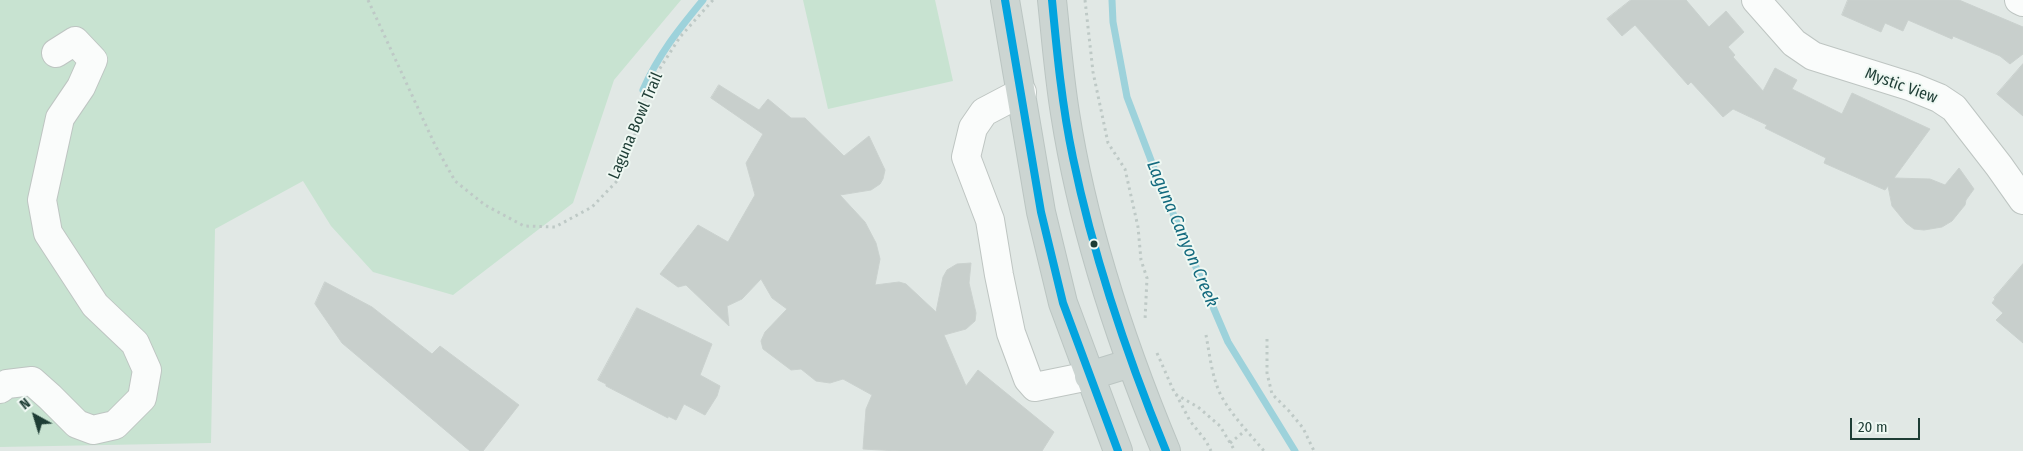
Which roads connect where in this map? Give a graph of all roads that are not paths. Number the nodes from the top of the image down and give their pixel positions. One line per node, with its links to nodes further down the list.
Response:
1 (1005, 0): 7 (main road)
2 (1052, 0): 9 (main road)
3 (1756, 0): 8 (street, Mystic View)
4 (2019, 0): 5 (street)
5 (2023, 2)
6 (56, 53): 11 (street)
7 (1022, 92): 10 (main road); 10 (street)
8 (2023, 200)
9 (1131, 363): 10 (main road); 13 (main road)
10 (1089, 376): 12 (main road)
11 (0, 389)
12 (1118, 451)
13 (1166, 451)

